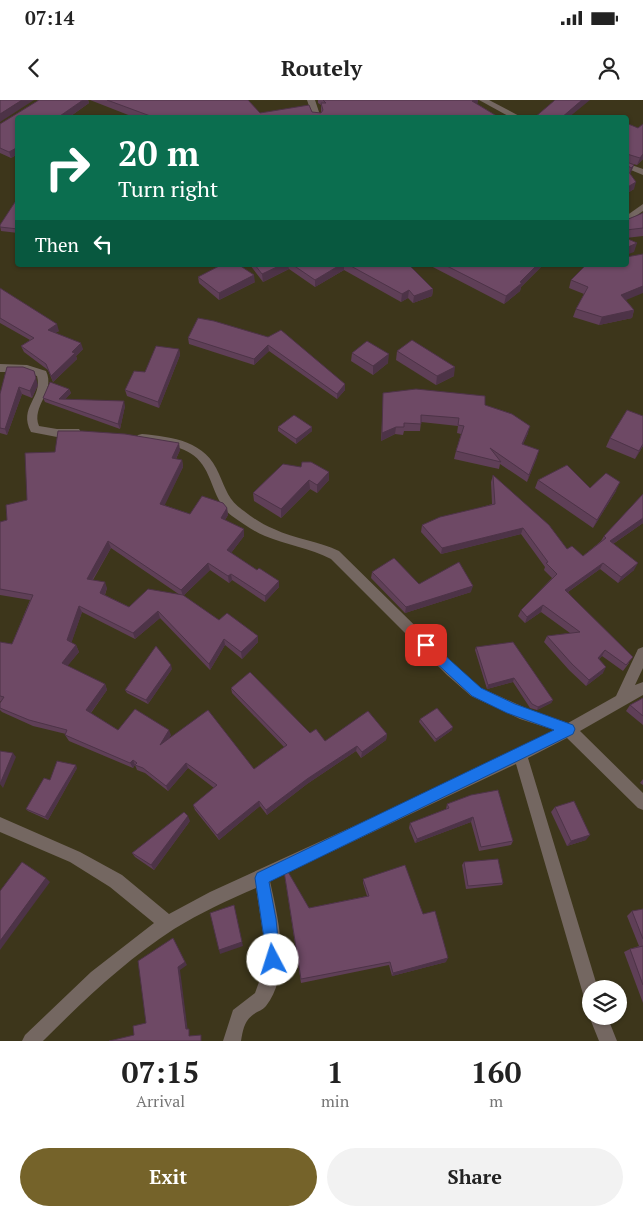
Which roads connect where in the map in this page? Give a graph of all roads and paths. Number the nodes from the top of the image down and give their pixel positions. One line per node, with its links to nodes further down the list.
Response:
1 (311, 100): 3 (street)
2 (483, 100): 4 (street)
3 (316, 115)
4 (513, 115)
5 (629, 166): 6 (street)
6 (643, 172)
7 (643, 208): 8 (street)
8 (629, 218)
9 (0, 368): 10 (street)
10 (92, 433)
11 (131, 437): 15 (street)
12 (643, 653): 14 (street)
13 (643, 688): 14 (street)
14 (620, 702): 15 (street)
15 (568, 729): 16 (street); 17 (street)
16 (520, 754): 19 (street); 21 (street)
17 (643, 803)
18 (0, 824): 20 (street)
19 (262, 878): 20 (street); 24 (street)
20 (168, 924): 23 (street)
21 (587, 980)
22 (602, 1025): 25 (street)
23 (31, 1041)
24 (232, 1041)
25 (608, 1041)

